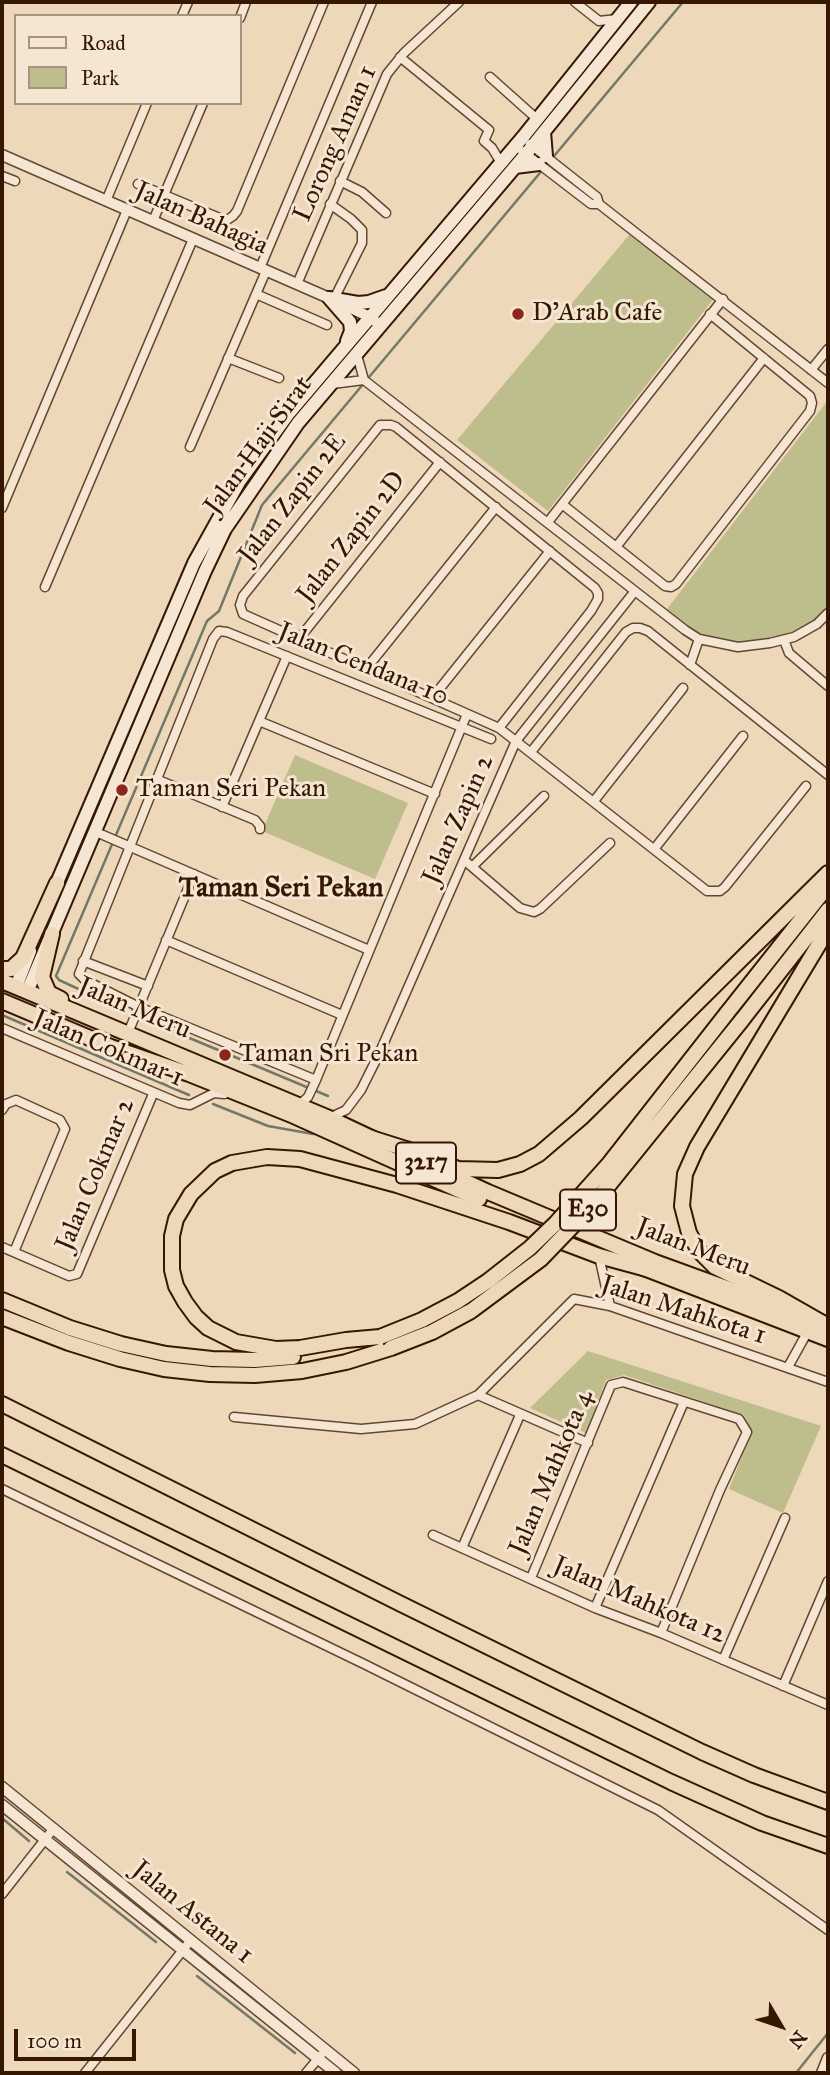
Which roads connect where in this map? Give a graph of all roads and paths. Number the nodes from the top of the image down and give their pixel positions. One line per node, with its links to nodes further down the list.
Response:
1 (324, 2): 23 (street)
2 (372, 2): 31 (street)
3 (458, 2): 8 (street, Lorong Aman 1)
4 (575, 2): 7 (street)
5 (631, 2): 7 (main road, Jalan Haji Sirat)
6 (649, 2): 13 (main road, Jalan Haji Sirat)
7 (617, 19): 12 (main road, Jalan Haji Sirat)
8 (401, 57): 17 (street); 21 (street, Lorong Aman 1)
9 (489, 77): 12 (street)
10 (146, 105): 24 (street)
11 (202, 105): 23 (street)
12 (537, 119): 14 (main road, Jalan Haji Sirat)
13 (544, 132): 14 (main road, Jalan Haji Sirat); 16 (main road)
14 (524, 146): 16 (street); 17 (main road, Jalan Haji Sirat); 18 (main road, Jalan Haji Sirat)
15 (2, 155): 24 (street, Jalan Bahagia)
16 (543, 161): 18 (main road); 26 (street); 26 (street)
17 (501, 163): 34 (main road, Jalan Haji Sirat)
18 (515, 167): 40 (main road, Jalan Haji Sirat)
19 (2, 176): 20 (street)
20 (15, 181)
21 (340, 181): 25 (street, Lorong Aman 1); 28 (street)
22 (138, 184): 23 (street)
23 (164, 195): 29 (street)
24 (106, 201): 27 (street, Jalan Bahagia)
25 (330, 204): 32 (street, Lorong Aman 1); 35 (street)
26 (599, 204): 36 (street)
27 (127, 210): 29 (street, Jalan Bahagia); 55 (street)
28 (386, 213)
29 (153, 221): 30 (street, Jalan Bahagia)
30 (193, 239): 31 (street, Jalan Bahagia); 59 (street)
31 (263, 269): 32 (street, Jalan Bahagia); 33 (street)
32 (297, 284): 35 (street, Jalan Bahagia)
33 (256, 294): 39 (street); 44 (street)
34 (388, 296): 35 (main road); 38 (main road, Jalan Haji Sirat)
35 (331, 298): 38 (street, Jalan Bahagia); 41 (main road)
36 (723, 299): 37 (street); 46 (street)
37 (710, 314): 45 (street); 53 (street)
38 (370, 317): 40 (street, Jalan Bahagia); 41 (main road, Jalan Haji Sirat)
39 (327, 325)
40 (381, 326): 43 (main road, Jalan Haji Sirat)
41 (345, 345): 95 (main road, Jalan Haji Sirat)
42 (828, 351): 46 (street)
43 (357, 355): 48 (street); 50 (main road, Jalan Haji Sirat)
44 (228, 358): 47 (street); 51 (street)
45 (764, 358): 57 (street); 57 (street)
46 (811, 370): 49 (street)
47 (279, 378)
48 (364, 380): 50 (street); 56 (street)
49 (828, 383)
50 (332, 384): 87 (main road, Jalan Haji Sirat)
51 (190, 447)
52 (440, 462): 54 (street); 63 (street, Jalan Zapin 2D); 63 (street, Jalan Zapin 2E)
53 (562, 504): 56 (street); 57 (street)
54 (496, 507): 58 (street); 67 (street)
55 (2, 508)
56 (548, 522): 60 (street)
57 (616, 547)
58 (550, 551): 70 (street); 73 (street)
59 (45, 587)
60 (635, 591): 62 (street); 77 (street, Jalan Zapin 2)
61 (828, 613): 64 (street)
62 (699, 639): 64 (street); 66 (street)
63 (298, 640): 67 (street)
64 (784, 640): 68 (street)
65 (286, 656): 72 (street); 74 (street, Jalan Cendana 10); 80 (street, Jalan Cendana 10)
66 (690, 665): 78 (street); 79 (street)
67 (366, 669): 70 (street)
68 (828, 686)
69 (683, 688): 84 (street)
70 (433, 698): 71 (street)
71 (467, 713): 73 (street); 74 (street)
72 (259, 721): 82 (street); 85 (street)
73 (499, 727): 77 (street)
74 (462, 729): 76 (street, Jalan Cendana 10); 82 (street)
75 (743, 736): 90 (street)
76 (491, 739)
77 (516, 741): 78 (street); 91 (street, Jalan Zapin 2)
78 (531, 752): 84 (street)
79 (828, 775)
80 (156, 779): 85 (street); 89 (street)
81 (806, 786): 90 (street)
82 (435, 794): 101 (street)
83 (544, 796): 92 (street)
84 (593, 801): 90 (street)
85 (222, 807): 86 (street)
86 (260, 829)
87 (102, 834): 89 (street); 99 (main road, Jalan Haji Sirat)
88 (610, 843): 92 (street)
89 (125, 844): 94 (street); 102 (street)
90 (655, 848)
91 (464, 860): 92 (street); 118 (street, Jalan Zapin 2)
92 (472, 867)
93 (828, 873): 119 (highway)
94 (194, 874): 100 (street); 101 (street)
95 (57, 883): 103 (highway); 106 (main road, Jalan Haji Sirat)
96 (828, 885): 129 (highway, E30, bridge)
97 (828, 910): 126 (highway, E30, bridge)
98 (828, 929): 127 (highway)
99 (52, 934): 106 (main road, Jalan Haji Sirat); 111 (highway)
100 (166, 940): 105 (street); 109 (street)
101 (369, 950): 109 (street)
102 (83, 961): 105 (street); 108 (street)
103 (2, 969)
104 (2, 981): 106 (highway, Jalan Meru / 3217)
105 (148, 986): 108 (street)
106 (16, 991): 111 (highway, Jalan Meru / 3217); 112 (highway)
107 (2, 1001): 112 (highway, Jalan Meru / 3217)
108 (139, 1007): 111 (street); 113 (street)
109 (342, 1015): 113 (street)
110 (2, 1028): 114 (street, Jalan Cokmar 1)
111 (123, 1031): 117 (highway, Jalan Meru / 3217)
112 (195, 1076): 115 (street); 117 (highway, Jalan Meru / 3217)
113 (313, 1085): 117 (street)
114 (153, 1094): 115 (street, Jalan Cokmar 1); 121 (street, Jalan Cokmar 2)
115 (199, 1101): 117 (street, Jalan Cokmar 1)
116 (2, 1110): 121 (street)
117 (296, 1111): 118 (highway, Jalan Meru / 3217); 123 (highway, Jalan Meru / 3217)
118 (329, 1118): 119 (highway, Jalan Meru / 3217)
119 (371, 1138): 127 (highway, Jalan Meru / 3217)
120 (2, 1247): 121 (street, Jalan Cokmar 2)
121 (14, 1252)
122 (599, 1256): 123 (highway); 125 (street); 129 (highway)
123 (646, 1269): 128 (highway, Jalan Meru / 3217)
124 (2, 1300): 129 (highway, E30)
125 (610, 1306): 131 (street, Jalan Mahkota 1); 133 (street, Jalan Mahkota 1)
126 (2, 1317)
127 (825, 1324)
128 (808, 1331): 130 (highway, Jalan Meru / 3217); 131 (street)
129 (380, 1337)
130 (828, 1339)
131 (788, 1367): 132 (street, Jalan Mahkota 1)
132 (828, 1382)
133 (478, 1395): 136 (street); 137 (street)
134 (684, 1402): 138 (street, Jalan Mahkota 4); 146 (street); 147 (street)
135 (2, 1404): 152 (highway)
136 (520, 1415): 138 (street); 143 (street)
137 (234, 1416)
138 (587, 1443): 144 (street, Jalan Mahkota 4)
139 (2, 1455): 156 (highway)
140 (2, 1489): 158 (street)
141 (785, 1518): 148 (street)
142 (433, 1535): 143 (street, Jalan Mahkota 12)
143 (462, 1548): 144 (street, Jalan Mahkota 12)
144 (531, 1578): 146 (street, Jalan Mahkota 12)
145 (828, 1581): 149 (street)
146 (595, 1608): 147 (street, Jalan Mahkota 12)
147 (661, 1633): 148 (street, Jalan Mahkota 12)
148 (723, 1660): 149 (street, Jalan Mahkota 12)
149 (783, 1686): 150 (street, Jalan Mahkota 12)
150 (828, 1705)
151 (2, 1787): 154 (street, Jalan Astana 1)
152 (828, 1802)
153 (2, 1805): 155 (street, Jalan Astana 1)
154 (54, 1828): 155 (street); 159 (street, Jalan Astana 1)
155 (45, 1840): 157 (street); 160 (street, Jalan Astana 1)
156 (828, 1846)
157 (2, 1895)
158 (828, 1930)
159 (191, 1940): 160 (street); 161 (street, Jalan Astana 1)
160 (183, 1951): 163 (street, Jalan Astana 1); 165 (street)
161 (325, 2050): 163 (street); 168 (street, Jalan Astana 1)
162 (828, 2058): 169 (street)
163 (318, 2059): 166 (street); 167 (street, Jalan Astana 1)
164 (828, 2067): 169 (street)
165 (85, 2073)
166 (306, 2073)
167 (336, 2073)
168 (354, 2073)
169 (823, 2073)

